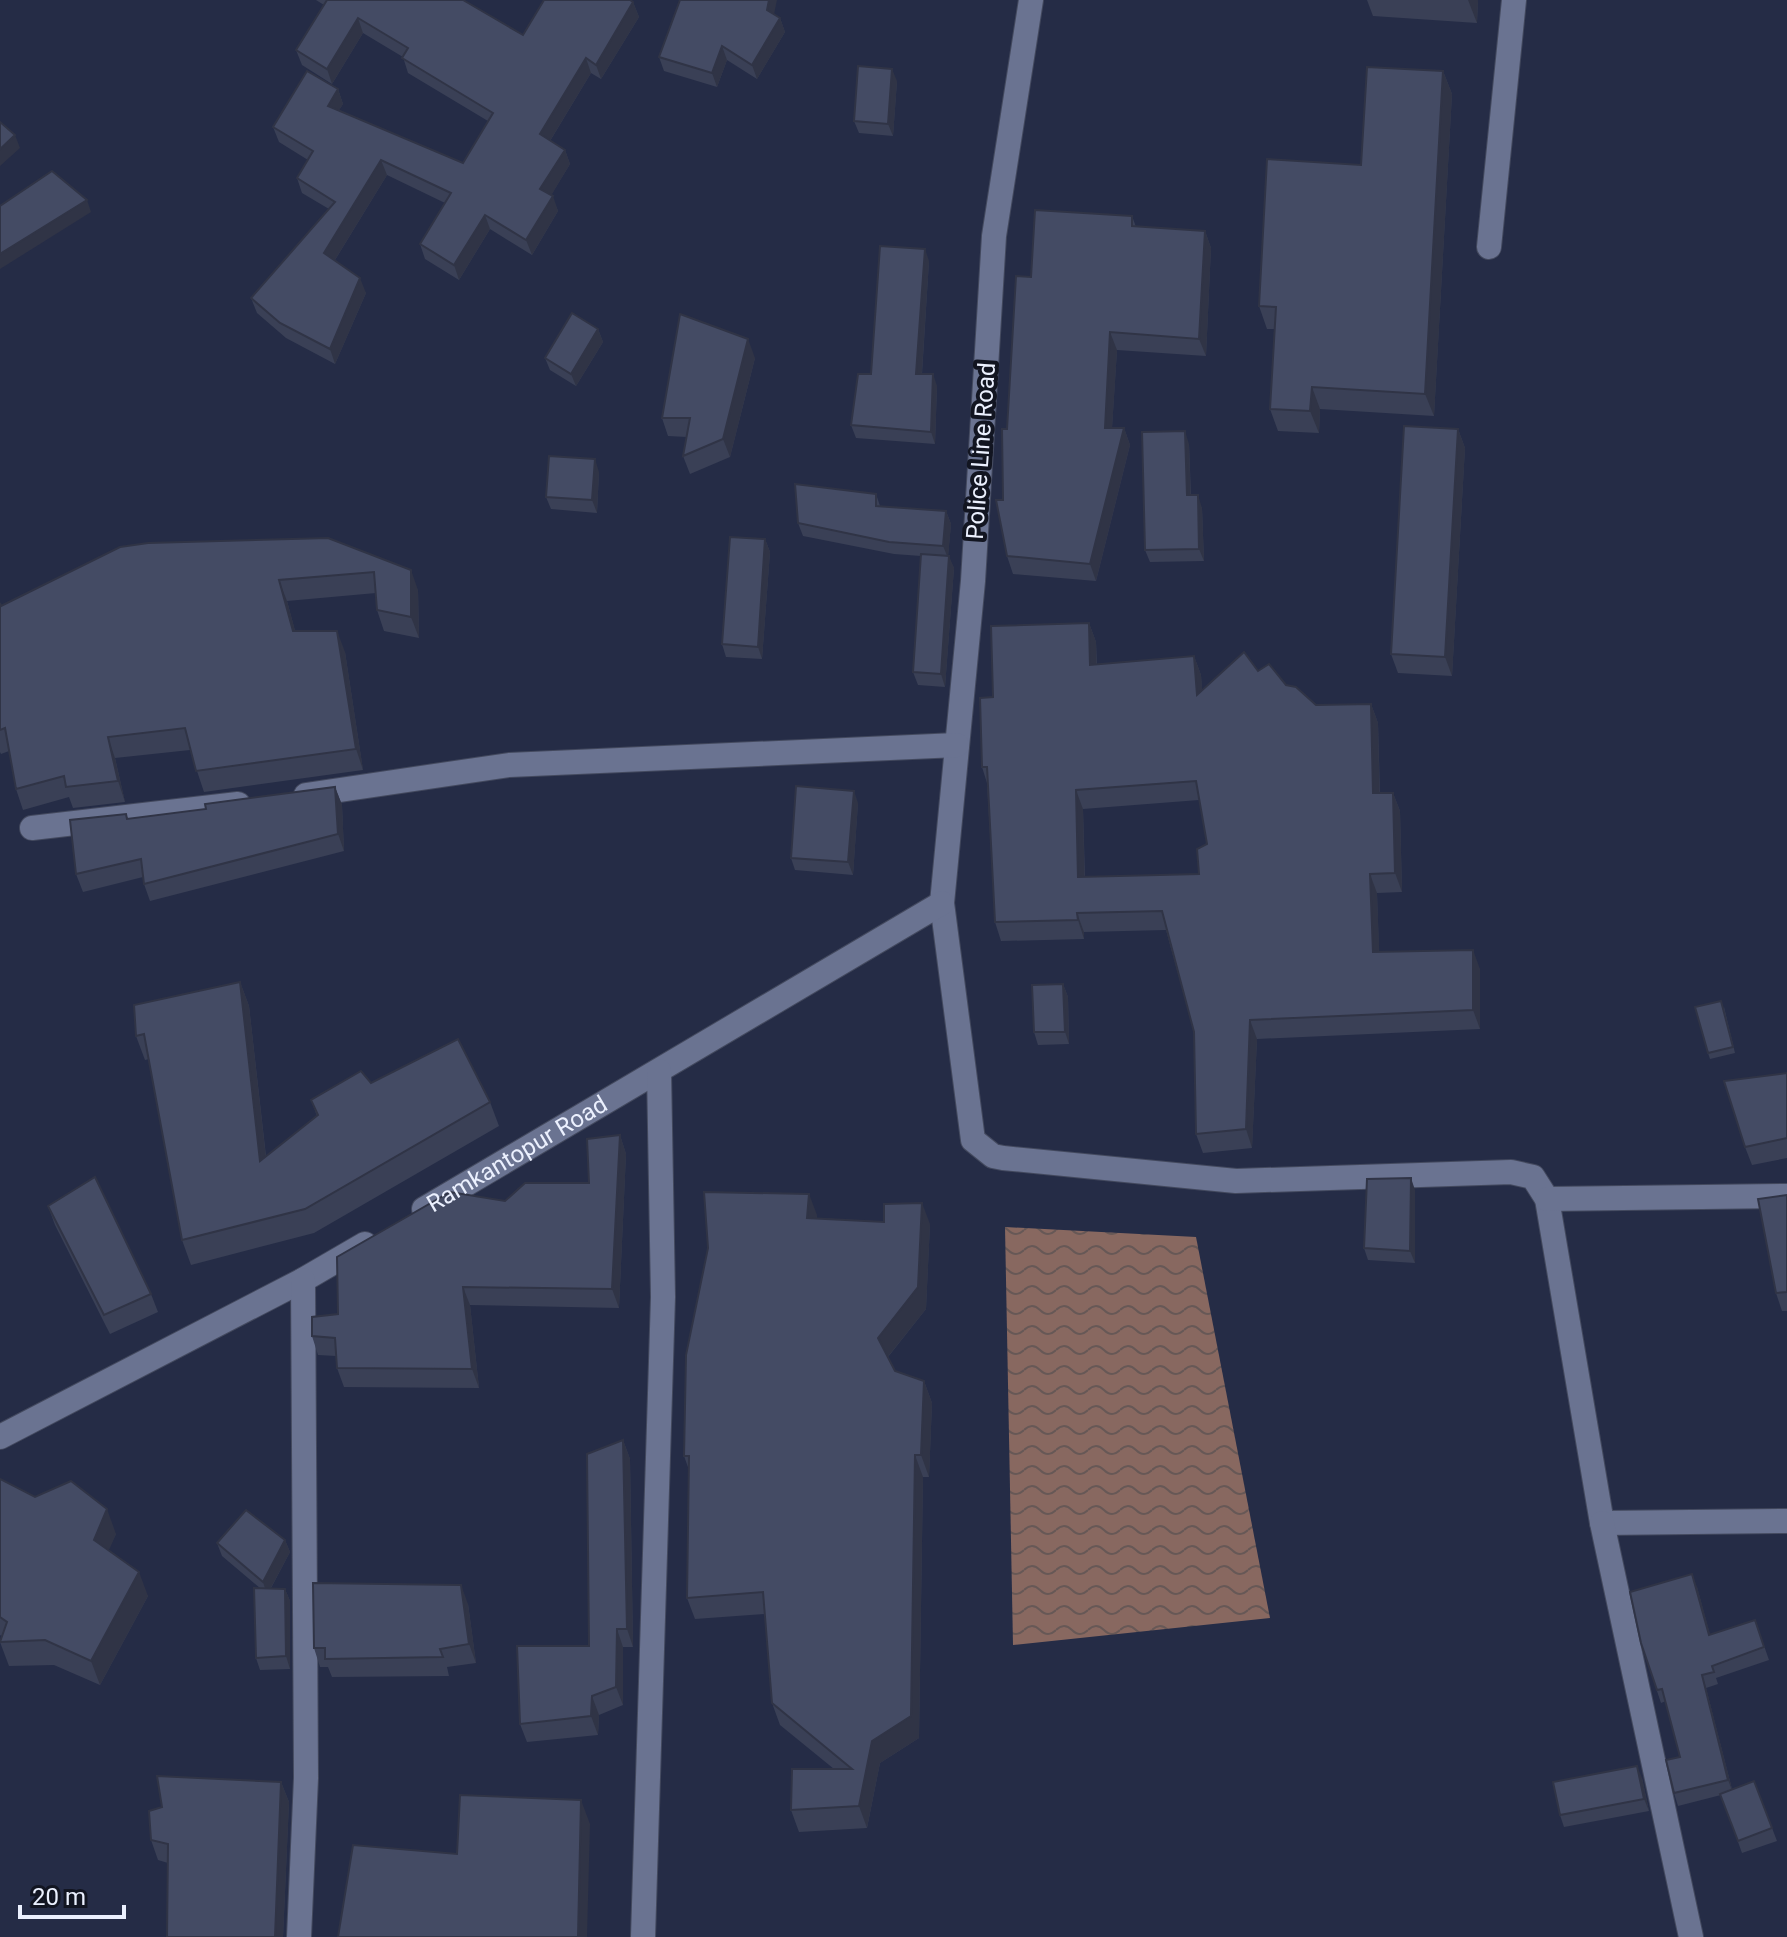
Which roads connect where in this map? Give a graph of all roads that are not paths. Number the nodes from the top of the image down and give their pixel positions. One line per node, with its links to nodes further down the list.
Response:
1 (1031, 0): 4 (street, Police Line Road)
2 (1514, 0): 3 (street)
3 (1489, 247)
4 (957, 745): 5 (street); 6 (street, Police Line Road)
5 (32, 828)
6 (942, 903): 7 (street, Ramkantopur Road); 9 (street, Police Line Road)
7 (659, 1071): 10 (street, Ramkantopur Road); 15 (street)
8 (1787, 1196): 9 (street)
9 (1547, 1199): 13 (street)
10 (303, 1280): 11 (street, Ramkantopur Road); 14 (street)
11 (0, 1437)
12 (1787, 1521): 13 (street)
13 (1602, 1523): 16 (street)
14 (299, 1937)
15 (643, 1937)
16 (1691, 1937)

